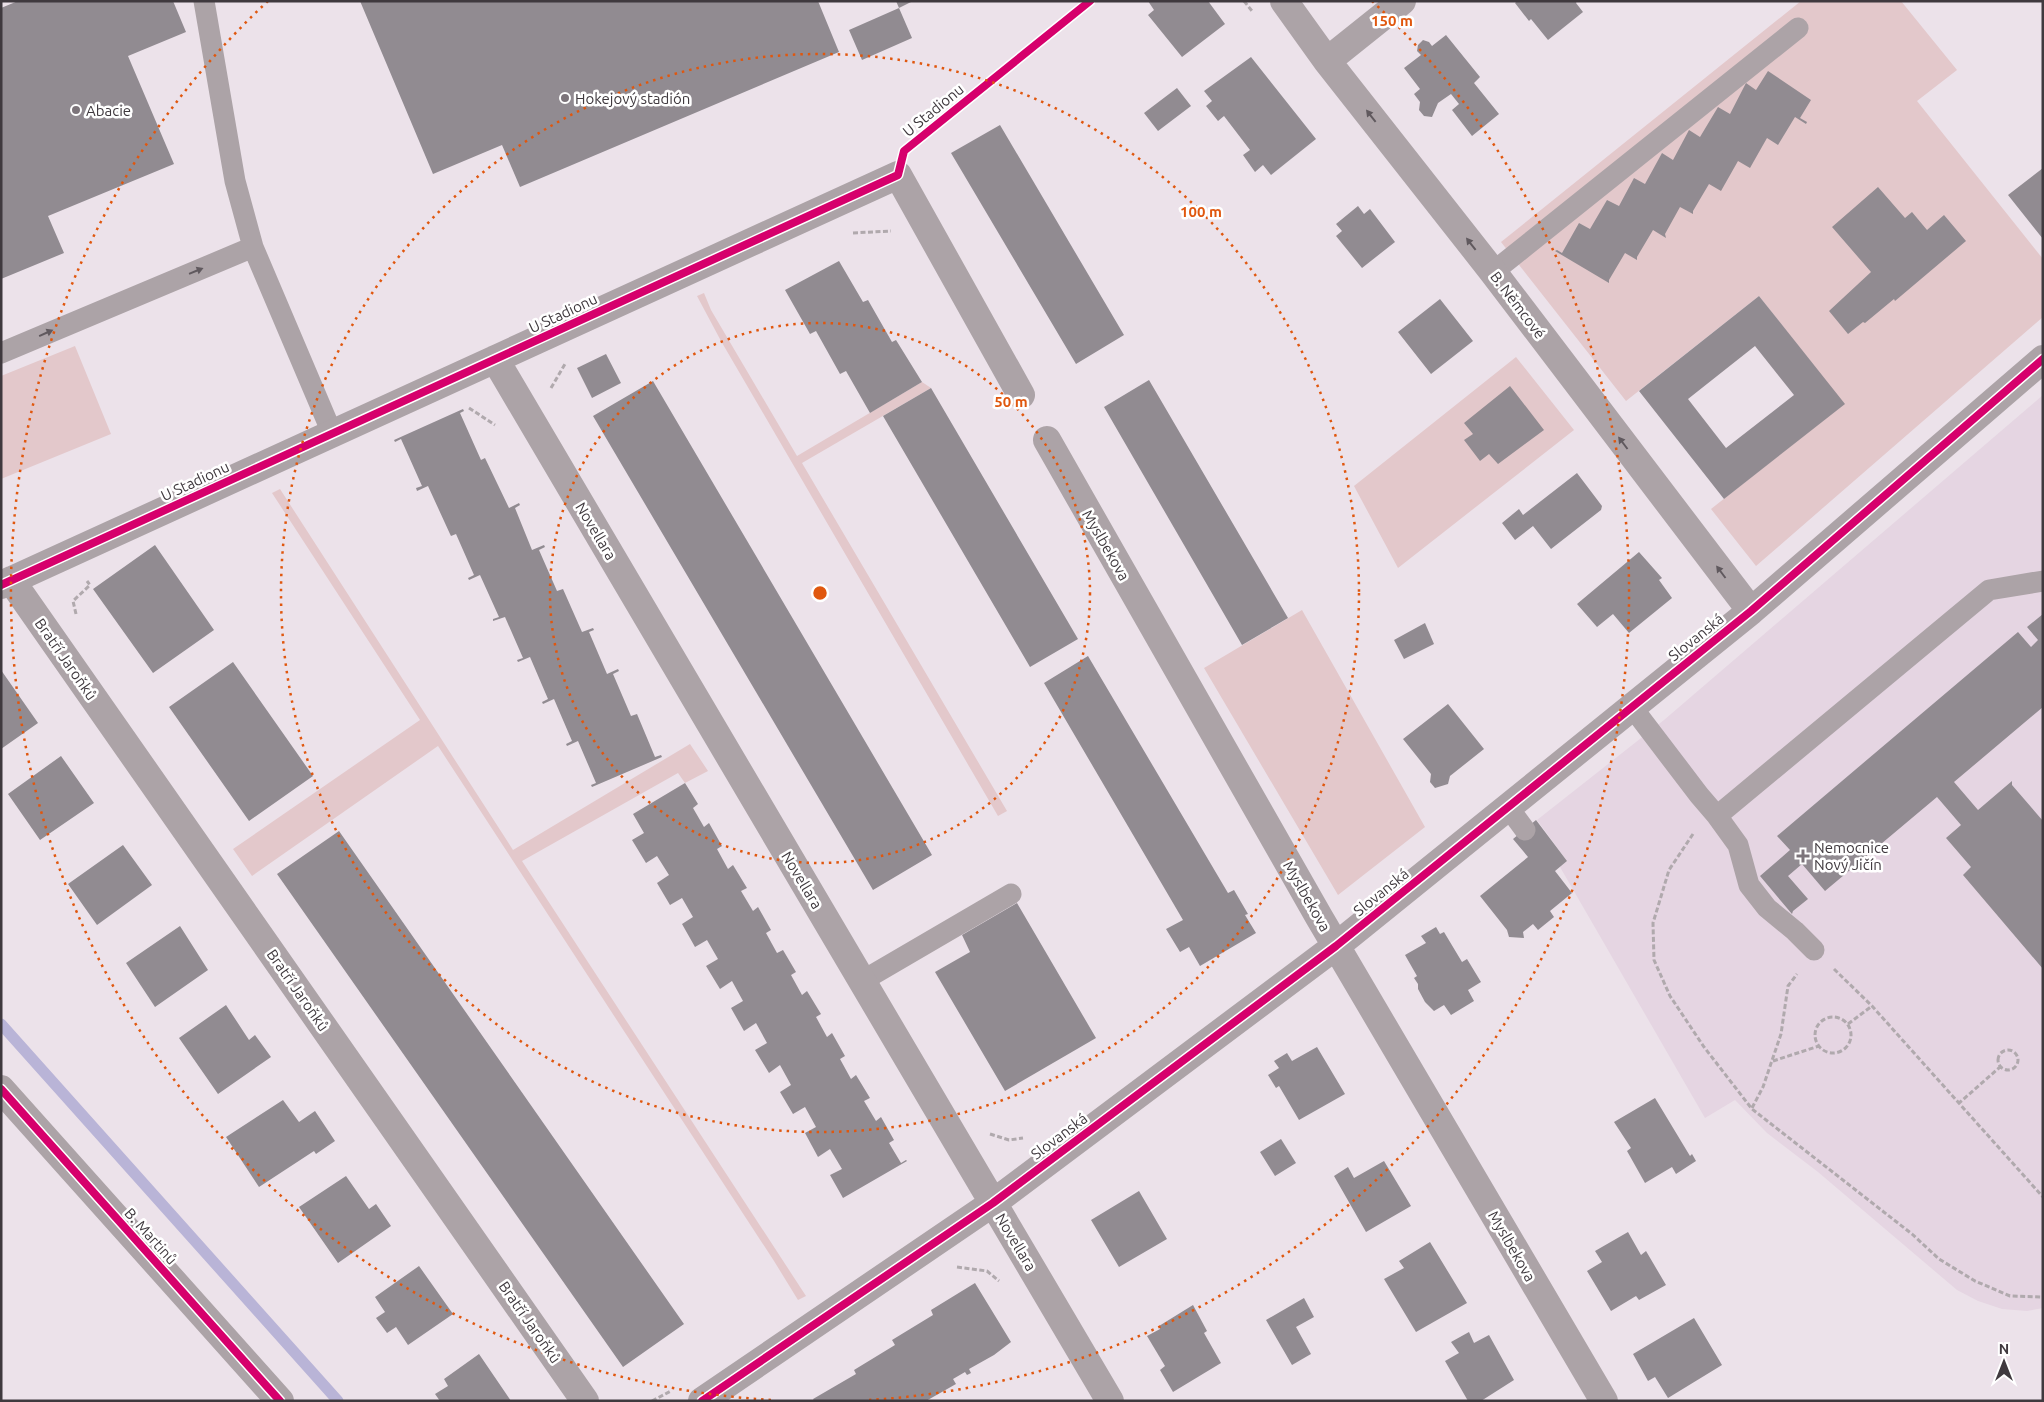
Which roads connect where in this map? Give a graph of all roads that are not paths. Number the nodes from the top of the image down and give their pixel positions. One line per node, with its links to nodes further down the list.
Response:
1 (204, 1): 6 (lane)
2 (1284, 1): 5 (street, B. Němcové)
3 (1402, 1): 5 (street)
4 (1798, 28): 7 (lane)
5 (1328, 61): 7 (street, B. Němcové, one-way to 5)
6 (253, 247): 8 (lane, one-way to 6); 12 (lane)
7 (1493, 272): 16 (street, B. Němcové, one-way to 7)
8 (1, 353)
9 (495, 359): 11 (street, U Stadionu); 12 (street, U Stadionu); 24 (street, Novellara)
10 (2043, 359): 16 (street, Slovanská)
11 (1021, 395)
12 (332, 433): 15 (street, U Stadionu)
13 (1047, 440): 22 (street, Myslbekova)
14 (2043, 581): 19 (lane)
15 (6, 583): 28 (street, Bratří Jaroňků)
16 (1751, 611): 17 (street, Slovanská)
17 (1632, 707): 18 (street, Slovanská); 19 (lane)
18 (1508, 807): 20 (lane); 22 (street, Slovanská)
19 (1717, 816): 23 (lane)
20 (1525, 830)
21 (1011, 894): 24 (lane)
22 (1336, 946): 26 (street, Slovanská); 31 (street, Myslbekova)
23 (1814, 950)
24 (862, 981): 26 (street, Novellara)
25 (1, 1089): 27 (street, B. Martinů)
26 (992, 1203): 29 (street, Slovanská); 30 (street, Novellara)
27 (280, 1401)
28 (585, 1401)
29 (702, 1401)
30 (1110, 1401)
31 (1604, 1401)

